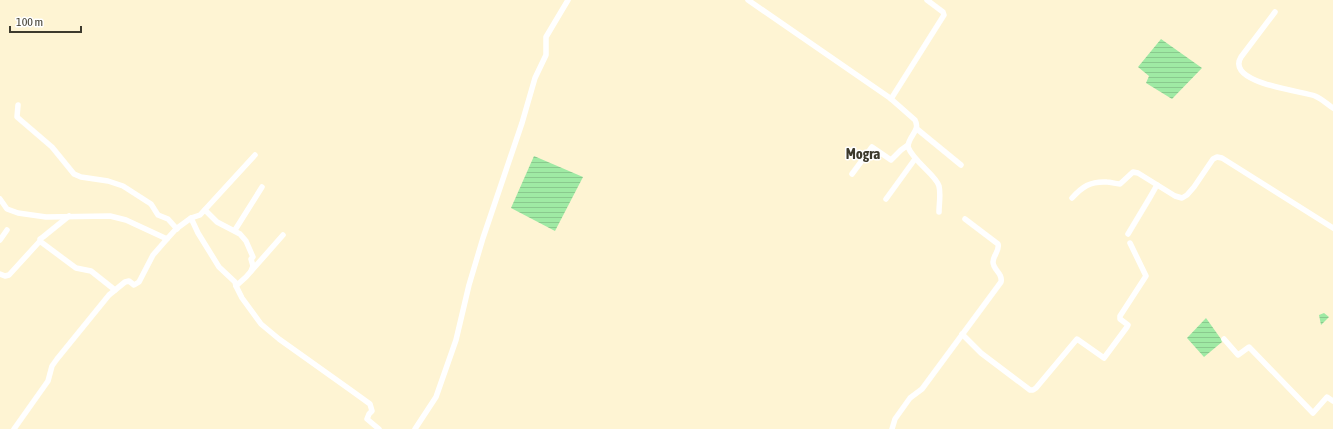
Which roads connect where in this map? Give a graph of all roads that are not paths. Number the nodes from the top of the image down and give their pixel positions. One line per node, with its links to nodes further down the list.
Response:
1 (568, 0): 43 (street)
2 (748, 0): 5 (street)
3 (927, 0): 5 (street)
4 (1275, 12): 7 (street)
5 (891, 99): 8 (street)
6 (18, 105): 25 (street)
7 (1333, 108)
8 (917, 129): 9 (street); 12 (street)
9 (908, 145): 11 (street); 13 (street)
10 (255, 155): 19 (street)
11 (914, 159): 18 (street); 20 (street)
12 (961, 165)
13 (852, 174)
14 (1157, 185): 16 (street); 24 (street); 28 (street)
15 (262, 187): 27 (street)
16 (1072, 198)
17 (0, 199): 21 (street)
18 (886, 199)
19 (205, 210): 22 (street); 27 (street)
20 (939, 212)
21 (69, 216): 30 (street); 32 (street)
22 (191, 218): 25 (street); 36 (street)
23 (964, 219): 38 (street)
24 (1333, 228)
25 (176, 229): 30 (street)
26 (7, 230): 31 (street)
27 (234, 230): 34 (street)
28 (1128, 234)
29 (283, 235): 34 (street)
30 (167, 239): 37 (street)
31 (0, 240)
32 (40, 241): 35 (street); 37 (street)
33 (1130, 243): 38 (street)
34 (251, 271): 36 (street)
35 (0, 274)
36 (236, 286): 42 (street)
37 (115, 290): 41 (street)
38 (962, 334): 44 (street)
39 (1224, 339): 40 (street)
40 (1333, 401)
41 (14, 429)
42 (379, 429)
43 (415, 429)
44 (892, 429)

